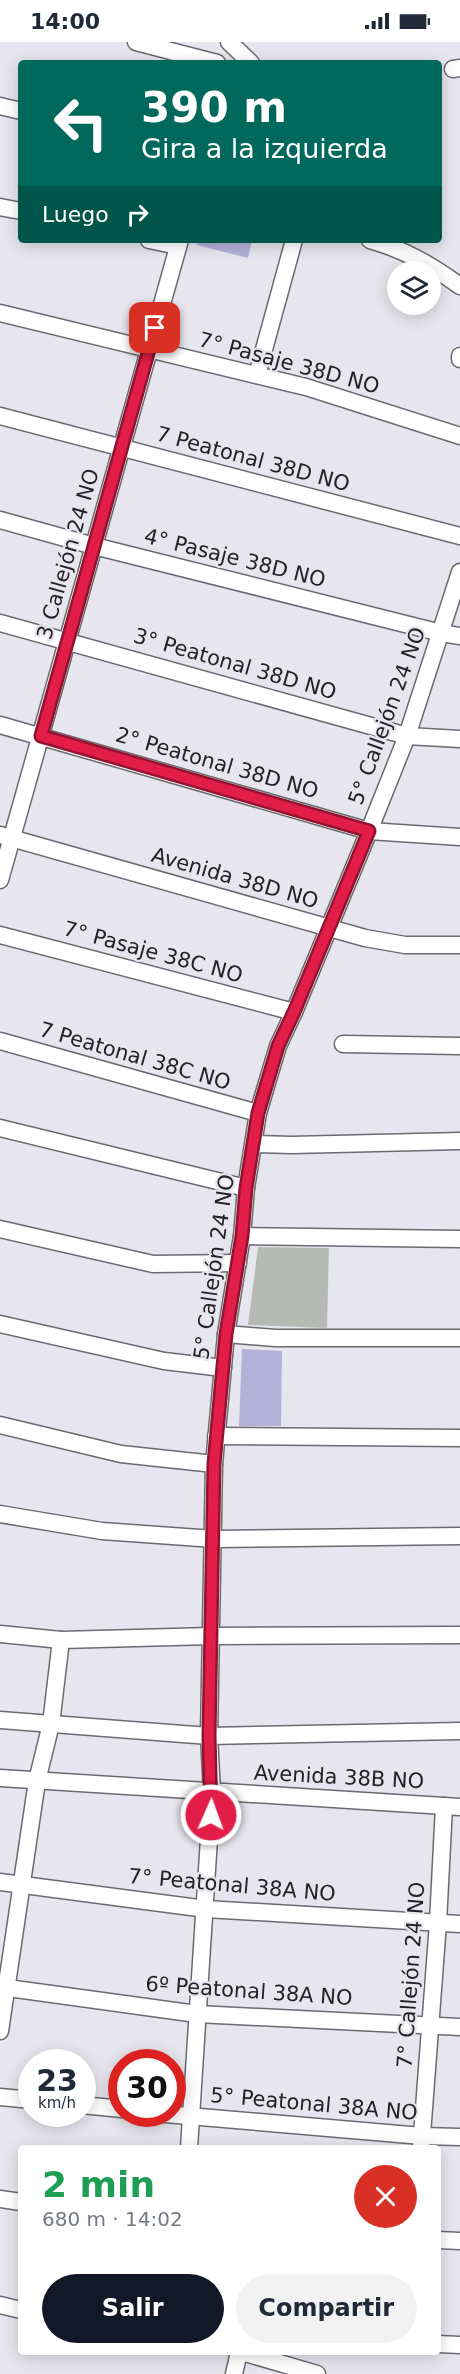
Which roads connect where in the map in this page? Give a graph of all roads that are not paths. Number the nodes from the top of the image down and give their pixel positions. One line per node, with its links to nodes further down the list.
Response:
1 (136, 42): 3 (street)
2 (231, 44): 4 (street); 5 (street)
3 (205, 60)
4 (228, 60)
5 (248, 60)
6 (0, 106): 7 (street)
7 (18, 110)
8 (0, 207): 9 (street)
9 (18, 210)
10 (179, 243): 15 (street, 3 Callejón 24 NO)
11 (293, 243): 16 (street)
12 (380, 243): 13 (street)
13 (460, 286)
14 (0, 313): 15 (street, 7° Pasaje 38D NO)
15 (149, 349): 16 (street, 7° Pasaje 38D NO); 19 (street, 3 Callejón 24 NO)
16 (257, 375): 18 (street, 7° Pasaje 38D NO)
17 (0, 416): 19 (street, 7 Peatonal 38D NO)
18 (460, 436)
19 (122, 448): 21 (street, 7 Peatonal 38D NO); 22 (street, 3 Callejón 24 NO)
20 (0, 520): 22 (street, 4° Pasaje 38D NO)
21 (460, 536)
22 (94, 546): 25 (street, 4° Pasaje 38D NO); 27 (street, 3 Callejón 24 NO)
23 (460, 572): 25 (street, 5° Callejón 24 NO)
24 (0, 623): 27 (street, 3° Peatonal 38D NO)
25 (441, 633): 26 (street, 4° Pasaje 38D NO); 30 (street, 5° Callejón 24 NO)
26 (460, 636)
27 (67, 641): 29 (street, 3 Callejón 24 NO); 30 (street, 3° Peatonal 38D NO)
28 (0, 725): 29 (street, 2° Peatonal 38D NO)
29 (41, 736): 32 (street, 2° Peatonal 38D NO); 33 (street, 3 Callejón 24 NO)
30 (407, 736): 31 (street, 3° Peatonal 38D NO); 32 (street, 5° Callejón 24 NO)
31 (460, 738)
32 (369, 831): 34 (street, 2° Peatonal 38D NO); 36 (street, 5° Callejón 24 NO)
33 (6, 837): 35 (street, 3 Callejón 24 NO); 36 (street, Avenida 38D NO)
34 (460, 837)
35 (0, 880)
36 (328, 927): 38 (street, Avenida 38D NO); 39 (street, 5° Callejón 24 NO)
37 (0, 935): 39 (street, 7° Pasaje 38C NO)
38 (460, 945)
39 (294, 1012): 43 (street, 5° Callejón 24 NO)
40 (0, 1041): 43 (street, 7 Peatonal 38C NO)
41 (343, 1044): 42 (street)
42 (460, 1046)
43 (258, 1113): 46 (street, 5° Callejón 24 NO)
44 (0, 1128): 47 (street)
45 (460, 1141): 46 (street)
46 (255, 1144): 47 (street, 5° Callejón 24 NO)
47 (246, 1188): 49 (street, 5° Callejón 24 NO)
48 (0, 1229): 51 (street)
49 (242, 1236): 50 (street); 51 (street, 5° Callejón 24 NO)
50 (460, 1239)
51 (238, 1263): 53 (street, 5° Callejón 24 NO)
52 (0, 1324): 55 (street)
53 (226, 1334): 54 (street); 55 (street, 5° Callejón 24 NO)
54 (460, 1338)
55 (223, 1368): 57 (street, 5° Callejón 24 NO)
56 (0, 1425): 59 (street)
57 (216, 1437): 58 (street); 59 (street, 5° Callejón 24 NO)
58 (460, 1438)
59 (214, 1464): 62 (street, 5° Callejón 24 NO)
60 (0, 1514): 62 (street)
61 (460, 1536): 62 (street)
62 (214, 1539): 65 (street, 5° Callejón 24 NO)
63 (0, 1634): 66 (street)
64 (460, 1635): 65 (street)
65 (211, 1636): 66 (street); 70 (street, 5° Callejón 24 NO)
66 (61, 1640): 68 (street)
67 (0, 1720): 68 (street)
68 (51, 1724): 70 (street); 72 (street)
69 (460, 1731): 70 (street)
70 (209, 1736): 73 (street, 5° Callejón 24 NO)
71 (0, 1778): 72 (street, Avenida 38B NO)
72 (37, 1781): 73 (street, Avenida 38B NO); 76 (street)
73 (212, 1792): 74 (street, Avenida 38B NO); 77 (street, 5° Callejón 24 NO)
74 (452, 1806): 78 (street, 7° Callejón 24 NO)
75 (0, 1882): 76 (street, 7° Peatonal 38A NO)
76 (21, 1884): 77 (street, 7° Peatonal 38A NO); 80 (street)
77 (206, 1909): 78 (street, 7° Peatonal 38A NO); 81 (street, 5° Callejón 24 NO)
78 (438, 1923): 79 (street, 7° Peatonal 38A NO); 82 (street, 7° Callejón 24 NO)
79 (460, 1924)
80 (3, 1987): 81 (street, 6º Peatonal 38A NO); 84 (street)
81 (196, 2014): 82 (street, 6º Peatonal 38A NO); 88 (street, 5° Callejón 24 NO)
82 (430, 2024): 83 (street, 6º Peatonal 38A NO); 90 (street, 7° Callejón 24 NO)
83 (460, 2027)
84 (0, 2031)
85 (0, 2097): 86 (street)
86 (18, 2099)
87 (186, 2116): 88 (street, 5° Peatonal 38A NO)
88 (191, 2116): 90 (street, 5° Peatonal 38A NO); 91 (street, 5° Callejón 24 NO)
89 (460, 2137): 90 (street, 5° Peatonal 38A NO)
90 (422, 2142)
91 (189, 2145)
92 (0, 2199): 93 (street)
93 (18, 2202)
94 (441, 2240): 95 (street)
95 (460, 2241)
96 (0, 2305): 97 (street)
97 (18, 2309)
98 (441, 2344): 99 (street)
99 (460, 2345)
100 (240, 2355): 102 (street)
101 (251, 2355): 103 (street)
102 (234, 2374)
103 (317, 2374)

